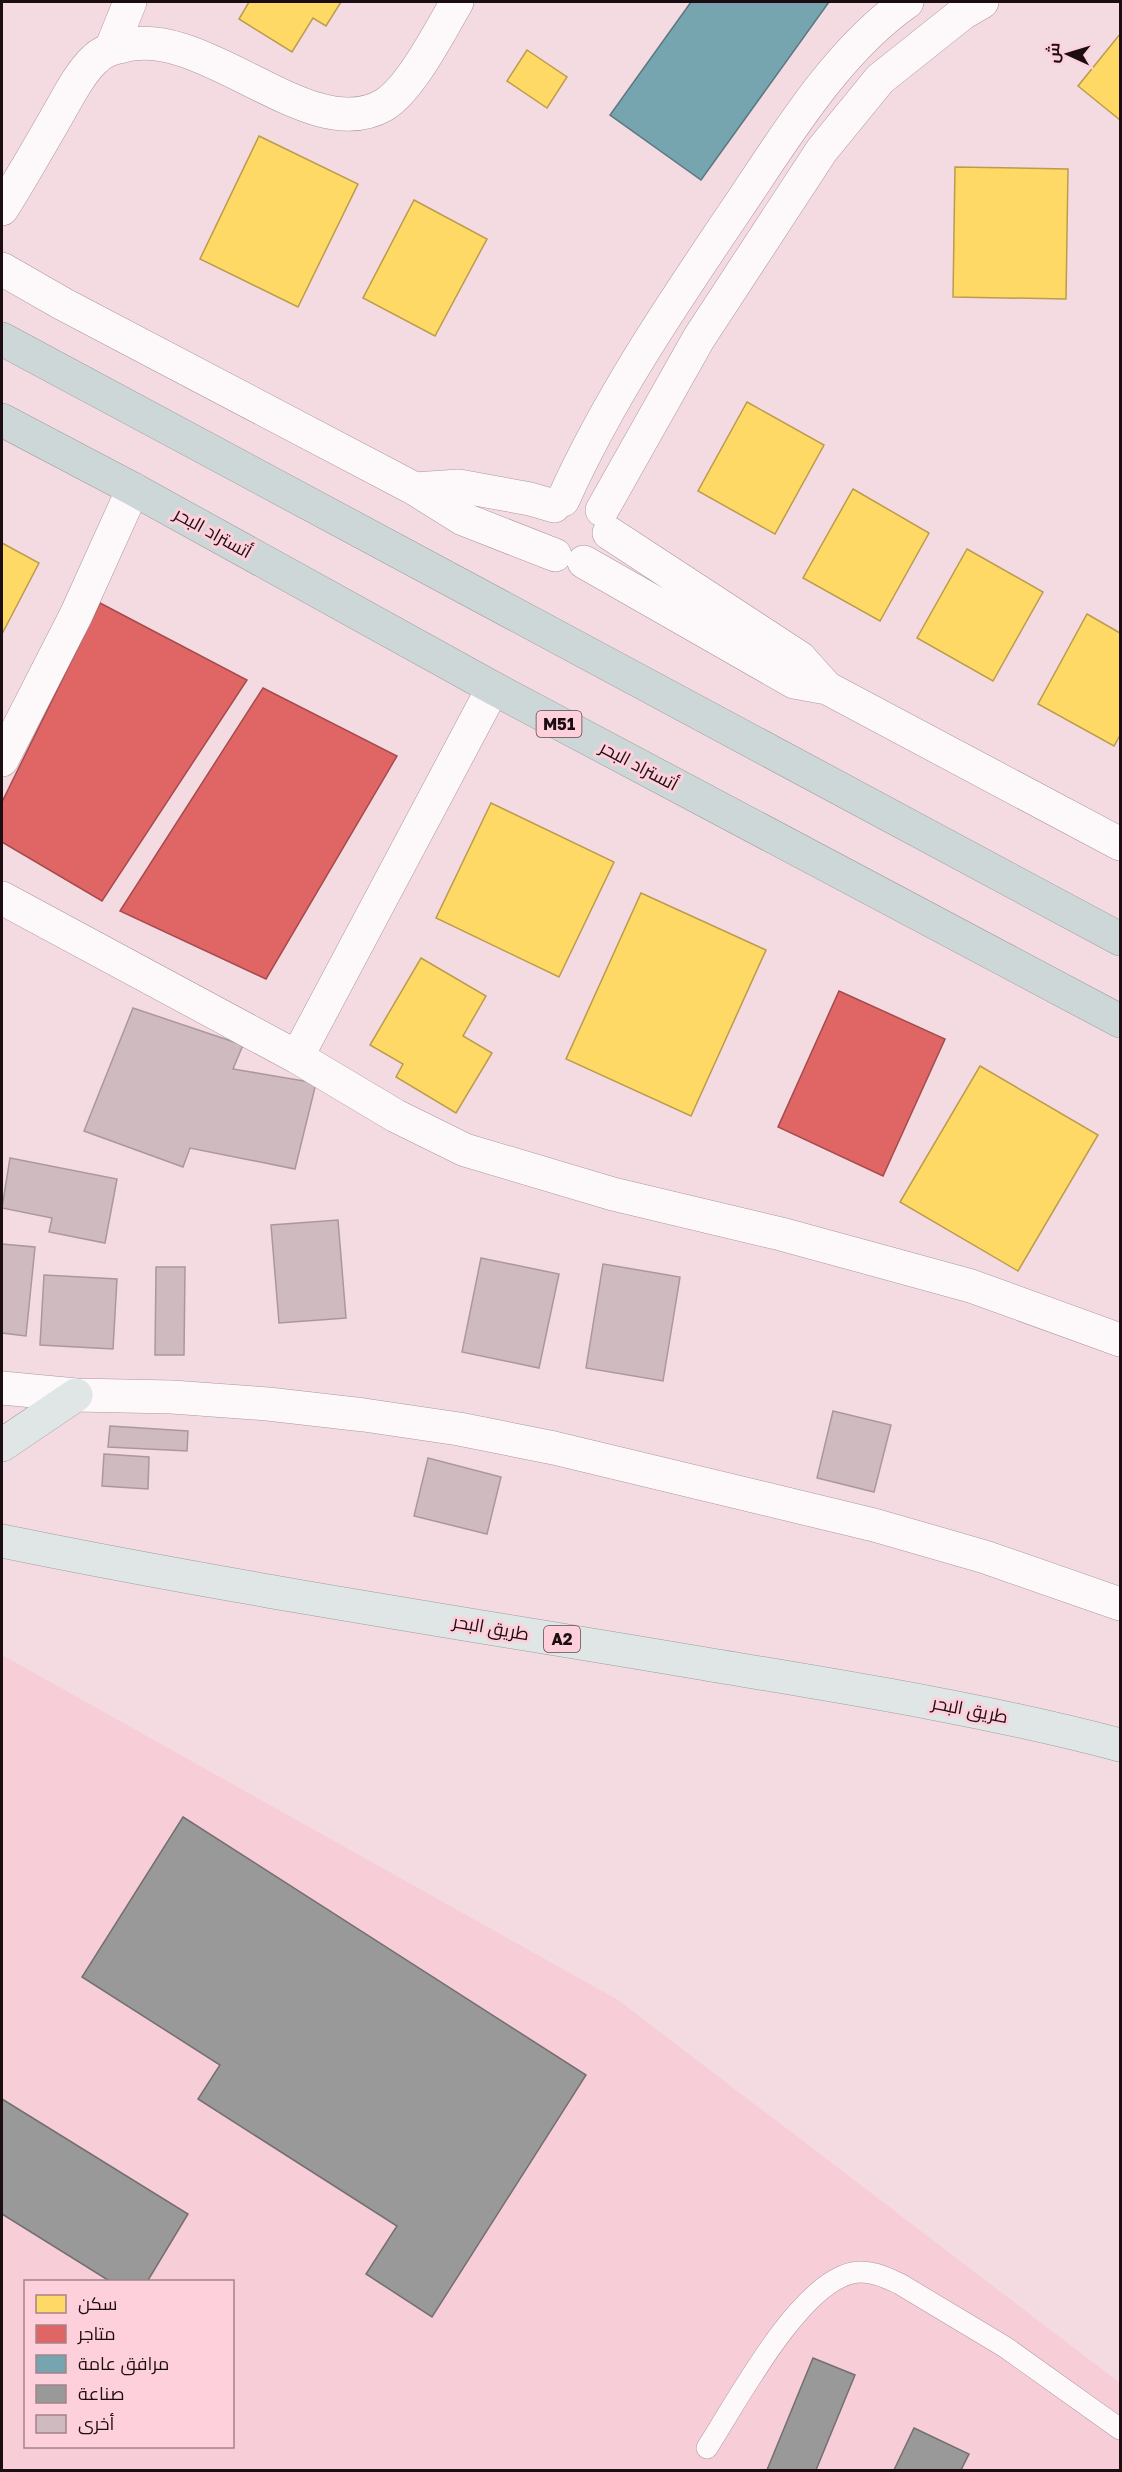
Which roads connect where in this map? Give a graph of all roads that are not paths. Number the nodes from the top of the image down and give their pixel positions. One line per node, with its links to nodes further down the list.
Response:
1 (130, 2): 5 (main road)
2 (457, 2): 5 (main road)
3 (907, 2): 12 (main road)
4 (982, 2): 13 (main road)
5 (111, 49): 6 (main road)
6 (2, 209)
7 (2, 269): 11 (main road)
8 (2, 339): 20 (highway)
9 (2, 420): 10 (highway, أتستراد البحر / M51)
10 (133, 489): 15 (highway, أتستراد البحر / M51); 17 (main road)
11 (415, 489): 12 (main road); 14 (main road)
12 (559, 503): 13 (main road); 14 (main road)
13 (606, 522): 14 (main road); 16 (main road)
14 (570, 559): 16 (main road)
15 (493, 688): 21 (highway, أتستراد البحر / M51); 22 (main road)
16 (827, 688): 18 (main road)
17 (2, 760)
18 (1120, 844)
19 (2, 898): 22 (main road)
20 (1120, 939)
21 (1120, 1022)
22 (297, 1057): 23 (main road)
23 (1120, 1340)
24 (2, 1389): 25 (main road)
25 (76, 1395): 26 (main road); 28 (main road)
26 (2, 1445)
27 (2, 1541): 29 (main road, طريق البحر / A2)
28 (1120, 1604)
29 (1120, 1745)
30 (1120, 2429): 31 (lane)
31 (707, 2448)

